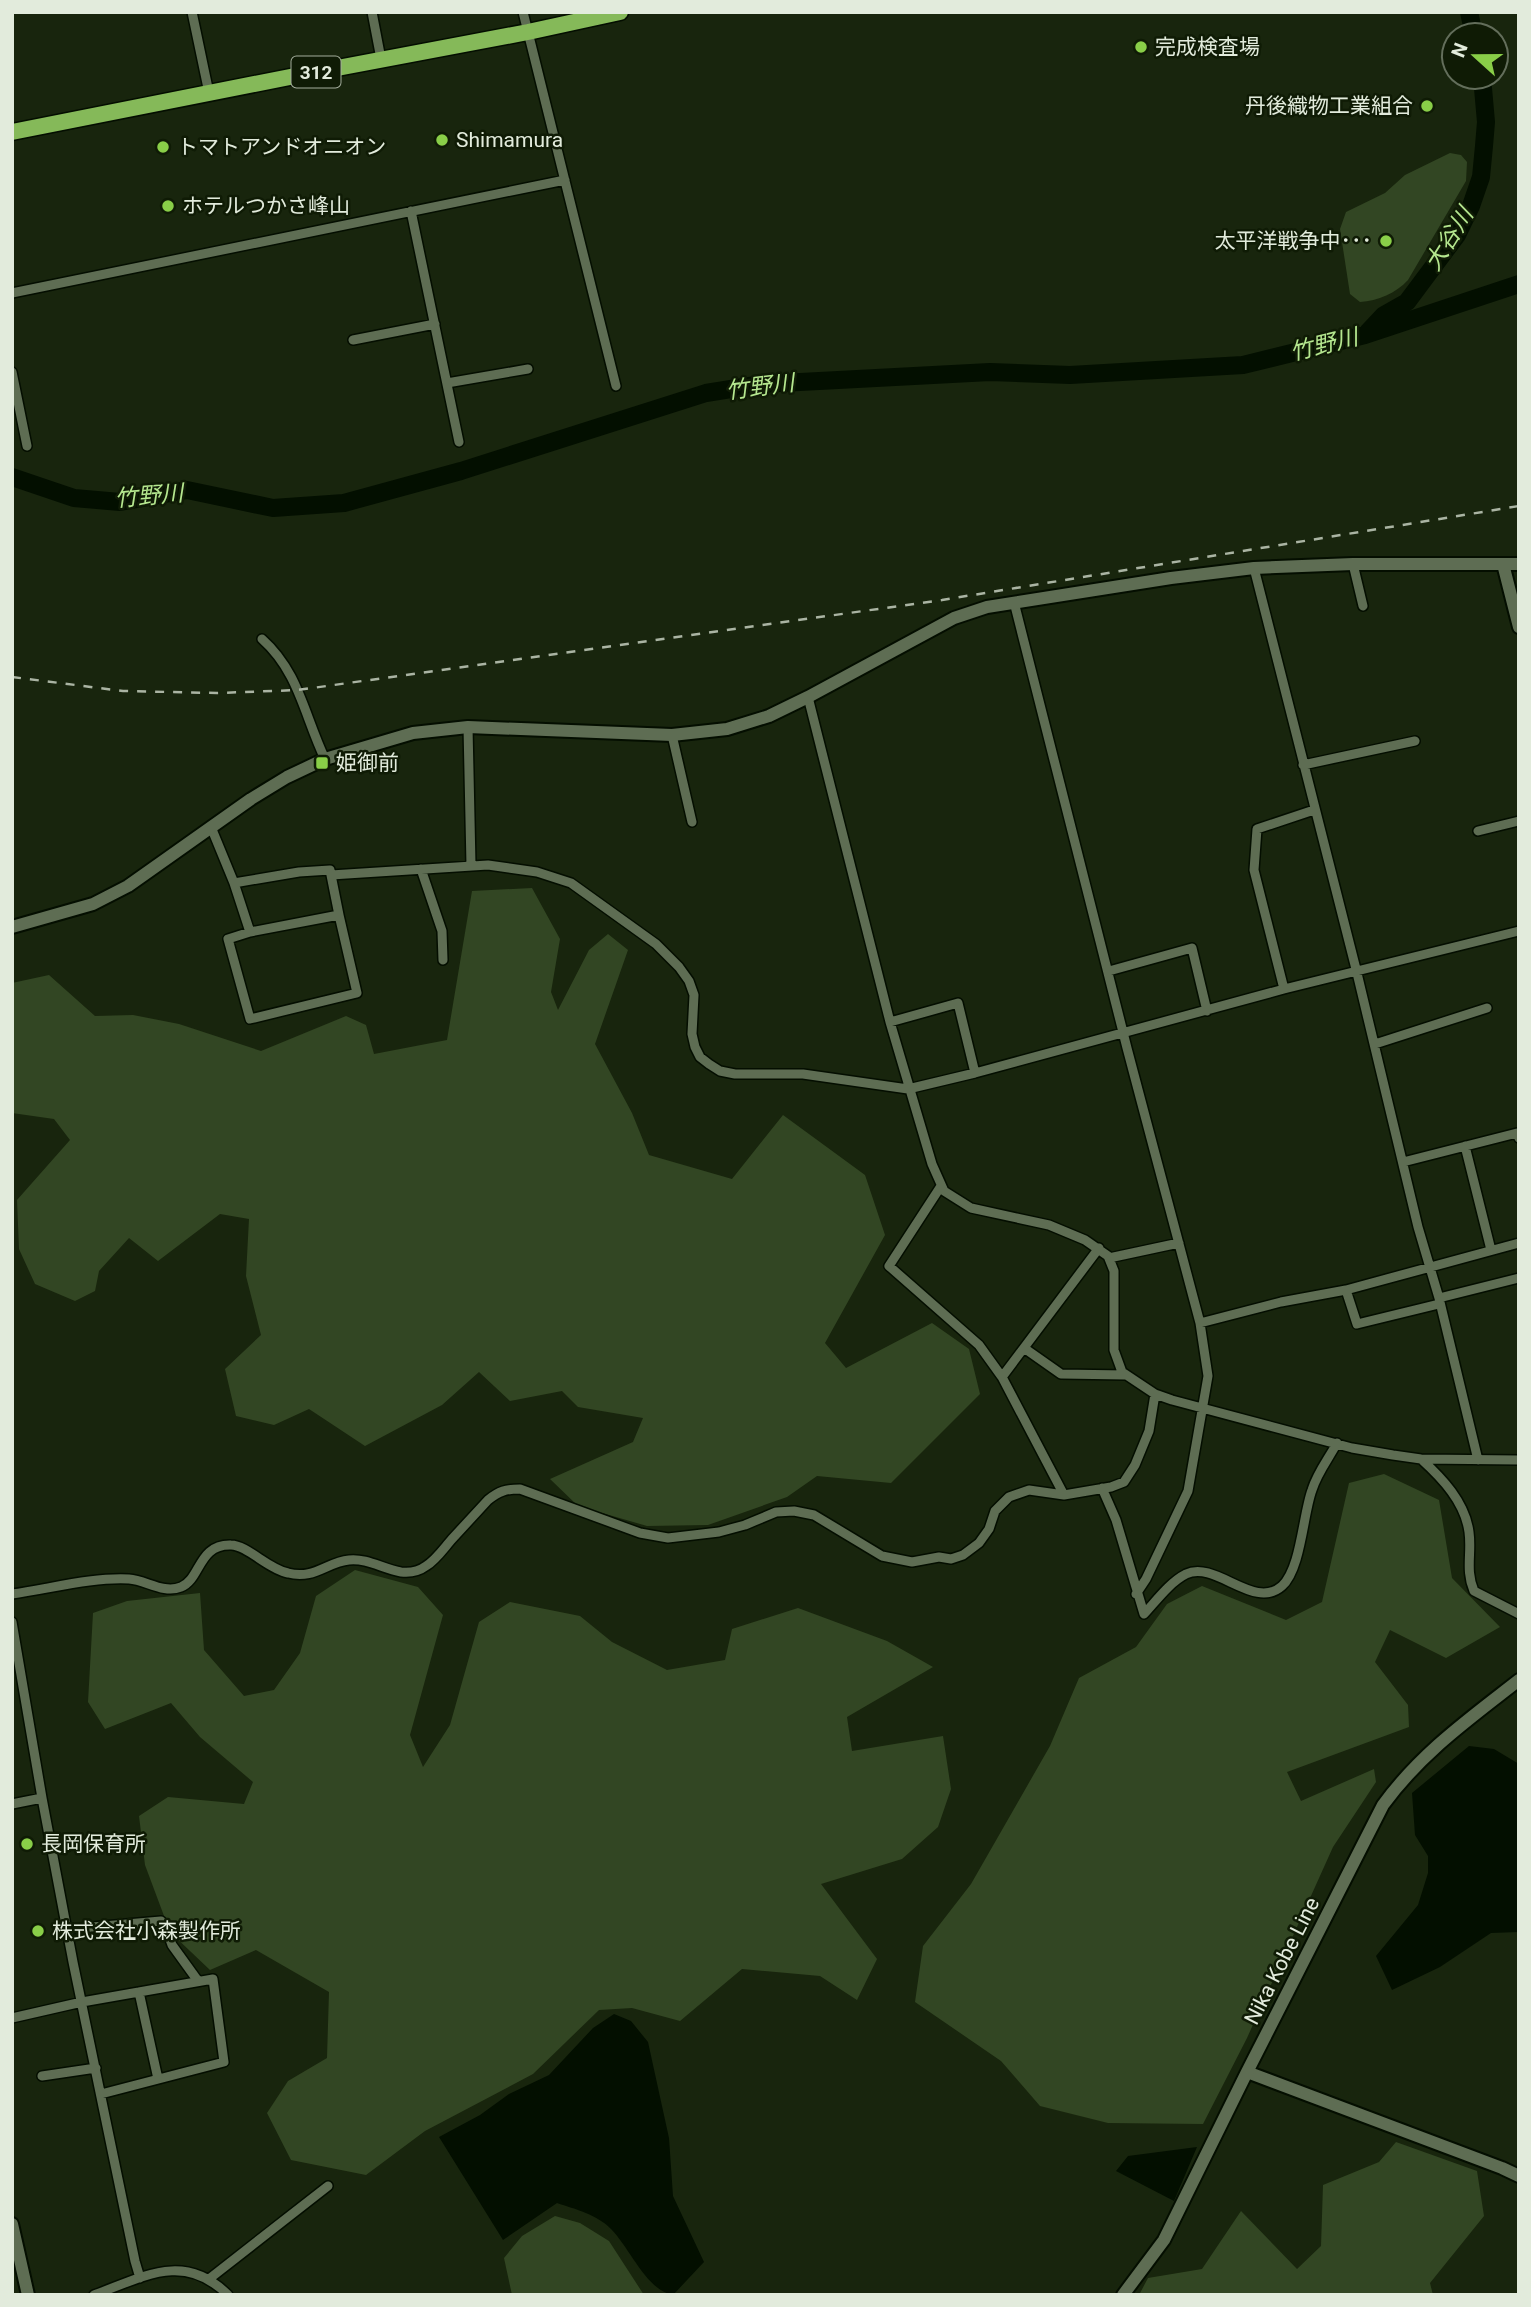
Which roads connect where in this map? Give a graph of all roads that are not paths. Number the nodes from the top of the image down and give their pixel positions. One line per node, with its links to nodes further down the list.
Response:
1 (192, 12): 8 (street)
2 (372, 12): 7 (street)
3 (523, 12): 6 (street)
4 (620, 12): 5 (highway, 312)
5 (584, 16): 6 (highway, 312)
6 (528, 32): 7 (highway, 312); 10 (street)
7 (381, 59): 8 (highway, 312)
8 (209, 93): 9 (highway, 312)
9 (12, 132)
10 (565, 180): 11 (street); 18 (street)
11 (411, 211): 12 (street); 13 (street)
12 (12, 293)
13 (435, 324): 14 (street); 17 (street)
14 (353, 340)
15 (528, 369): 17 (street)
16 (12, 372): 20 (street)
17 (447, 383): 19 (street)
18 (616, 386)
19 (459, 442)
20 (27, 446)
21 (1353, 564): 22 (street); 24 (street); 26 (street)
22 (1503, 564): 23 (street); 27 (street)
23 (1519, 564)
24 (1254, 568): 25 (street); 34 (street)
25 (1014, 602): 29 (street); 49 (street)
26 (1363, 606)
27 (1519, 627)
28 (262, 639): 33 (street)
29 (808, 697): 31 (street); 54 (street)
30 (468, 727): 31 (street); 33 (street); 40 (street)
31 (672, 735): 37 (street)
32 (1415, 741): 34 (street)
33 (325, 759): 38 (street)
34 (1303, 765): 35 (street)
35 (1314, 810): 50 (street); 51 (street)
36 (1519, 821): 39 (street)
37 (692, 822)
38 (211, 827): 43 (street); 45 (street)
39 (1478, 831)
40 (471, 865): 41 (street); 58 (street)
41 (421, 869): 42 (street); 48 (street)
42 (331, 875): 43 (street); 44 (street)
43 (234, 883): 47 (street)
44 (339, 915): 47 (street); 47 (street)
45 (12, 927)
46 (1519, 931): 50 (street)
47 (250, 932)
48 (443, 960)
49 (1109, 971): 53 (street); 55 (street)
50 (1357, 973): 51 (street); 56 (street)
51 (1284, 989): 53 (street)
52 (1487, 1008): 56 (street)
53 (1206, 1011): 55 (street)
54 (890, 1022): 57 (street); 58 (street)
55 (1123, 1032): 57 (street); 63 (street)
56 (1375, 1044): 61 (street)
57 (975, 1073): 58 (street)
58 (908, 1088): 62 (street)
59 (1519, 1138): 60 (street)
60 (1465, 1146): 61 (street); 66 (street)
61 (1403, 1162): 68 (street)
62 (942, 1186): 65 (street); 75 (street)
63 (1179, 1243): 67 (street); 72 (street)
64 (1519, 1243): 66 (street)
65 (1100, 1248): 67 (street); 73 (street)
66 (1491, 1250): 68 (street)
67 (1109, 1258): 74 (street)
68 (1429, 1268): 70 (street); 71 (street)
69 (1519, 1278): 71 (street)
70 (1346, 1290): 71 (street); 72 (street)
71 (1439, 1301): 80 (street)
72 (1200, 1323): 77 (street)
73 (1024, 1348): 74 (street); 75 (street)
74 (1126, 1375): 76 (street)
75 (1002, 1377): 83 (street)
76 (1155, 1394): 77 (street); 82 (street)
77 (1203, 1408): 78 (street); 85 (street)
78 (1337, 1443): 79 (street); 85 (street)
79 (1422, 1459): 80 (street); 86 (street)
80 (1478, 1460): 81 (street)
81 (1519, 1460)
82 (1102, 1488): 83 (street); 85 (street)
83 (1064, 1495): 84 (street)
84 (12, 1594)
85 (1136, 1594)
86 (1519, 1614)
87 (12, 1622): 89 (street)
88 (1519, 1680): 97 (street, Nika Kobe Line)
89 (42, 1798): 90 (street); 91 (street)
90 (12, 1804)
91 (69, 1929): 92 (street); 94 (street)
92 (198, 1981): 93 (street); 99 (street)
93 (139, 1992): 94 (street); 99 (street)
94 (82, 2002): 95 (street); 96 (street)
95 (12, 2018)
96 (96, 2068): 98 (street); 100 (street)
97 (1247, 2072): 101 (street); 109 (street, Nika Kobe Line)
98 (42, 2076)
99 (158, 2079): 100 (street)
100 (101, 2094): 104 (street)
101 (1519, 2176)
102 (328, 2186): 105 (street)
103 (12, 2224): 106 (street)
104 (140, 2278): 105 (street); 107 (street)
105 (209, 2279): 108 (street)
106 (28, 2295)
107 (94, 2295)
108 (228, 2295)
109 (1123, 2295)

